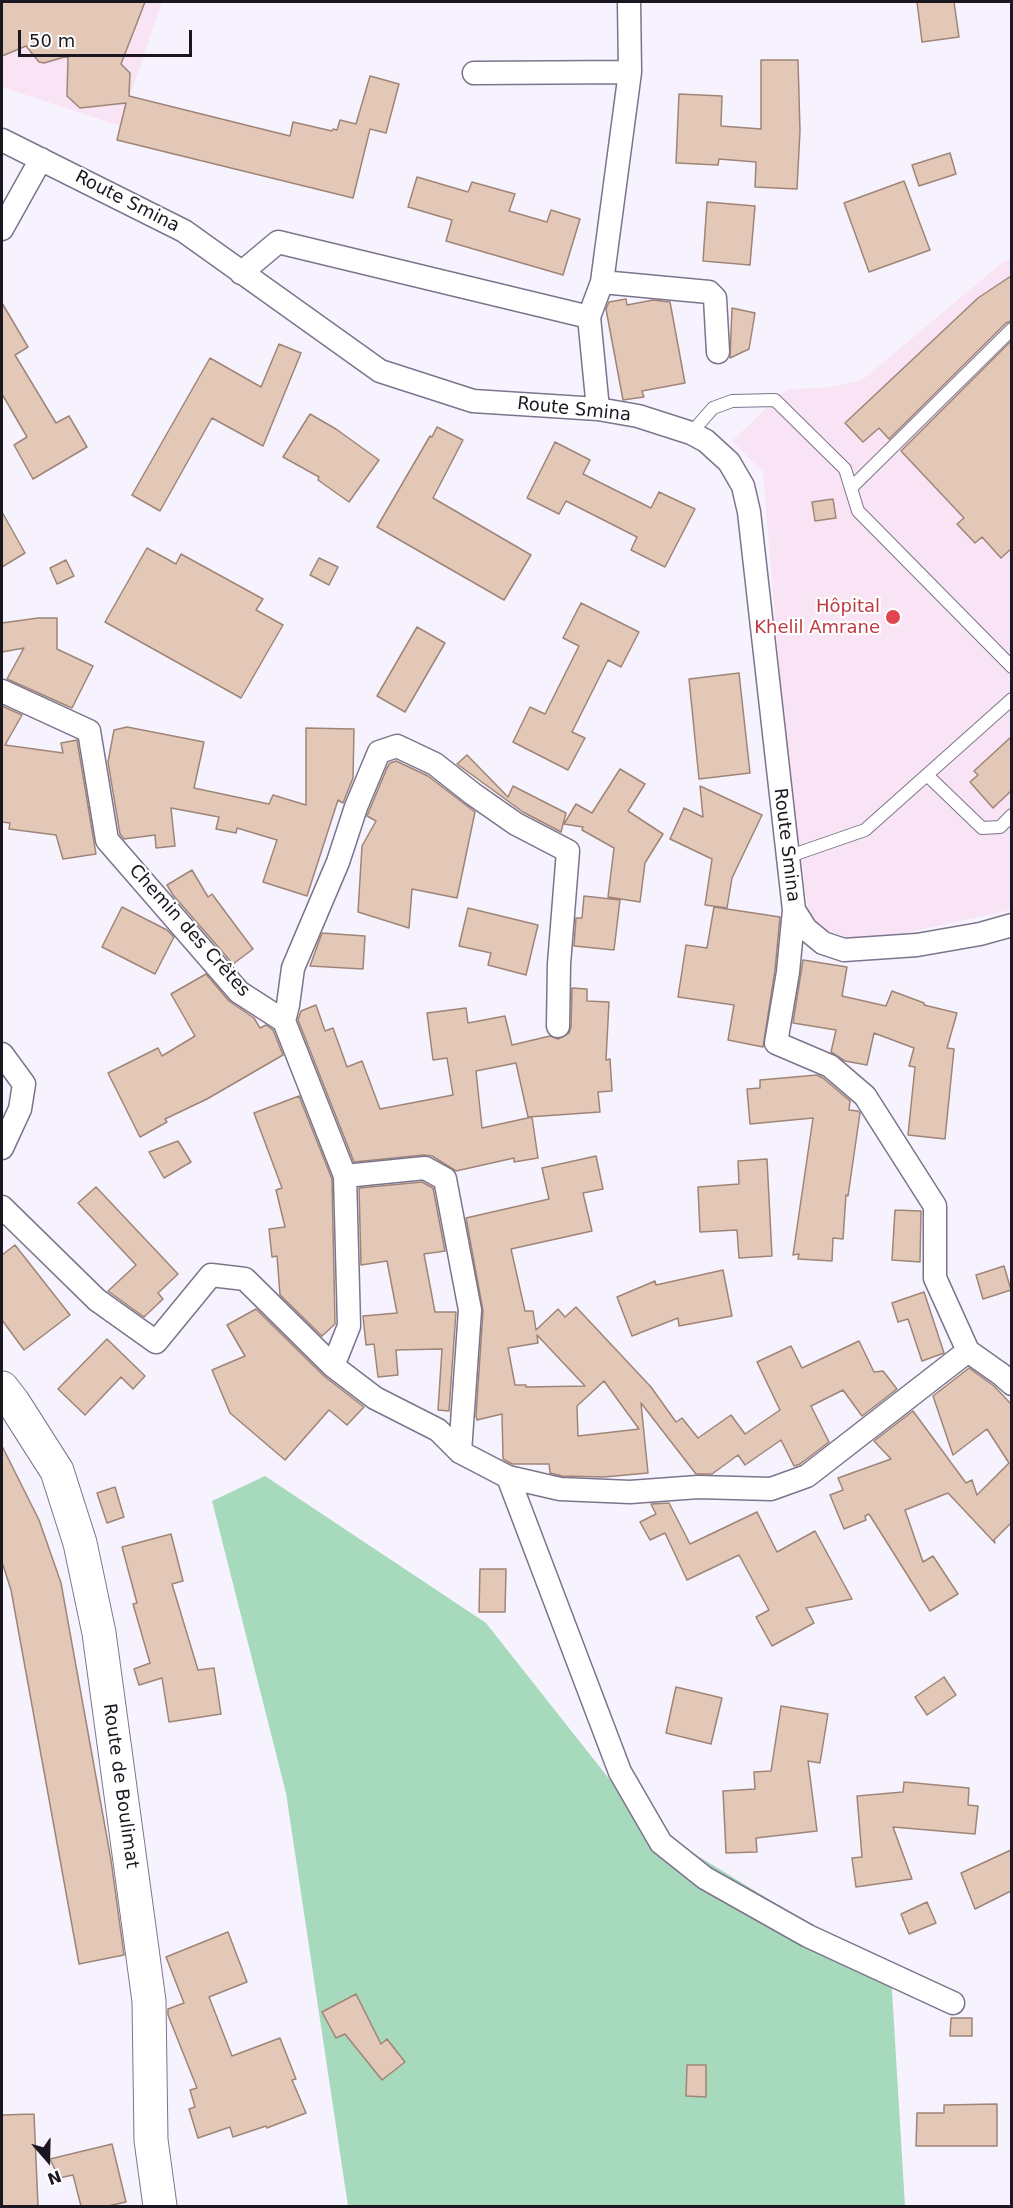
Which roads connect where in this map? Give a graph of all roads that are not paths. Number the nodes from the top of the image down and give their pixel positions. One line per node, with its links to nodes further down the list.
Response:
1 (629, 2): 2 (street)
2 (630, 72): 3 (street); 8 (street)
3 (474, 73)
4 (2, 140): 5 (street, Route Smina)
5 (41, 159): 6 (street); 7 (street, Route Smina)
6 (2, 229)
7 (241, 273): 9 (street); 12 (street, Route Smina)
8 (602, 282): 9 (street); 11 (street)
9 (589, 317): 12 (street)
10 (1011, 329): 14 (lane)
11 (718, 352)
12 (598, 409): 13 (street, Route Smina)
13 (691, 433): 14 (lane); 20 (street, Route Smina)
14 (851, 488): 15 (lane)
15 (1011, 667)
16 (2, 691): 23 (street, Chemin des Crêtes)
17 (1011, 701): 18 (lane)
18 (927, 775): 19 (lane); 20 (lane)
19 (1011, 815)
20 (787, 857): 21 (street, Route Smina)
21 (794, 910): 22 (street, Route Smina); 29 (street)
22 (1011, 925)
23 (284, 1021): 24 (street); 27 (street)
24 (558, 1026)
25 (2, 1054): 26 (street)
26 (2, 1148)
27 (345, 1176): 30 (street); 33 (street)
28 (2, 1207): 30 (street)
29 (968, 1351): 31 (street); 34 (street)
30 (333, 1366): 33 (street)
31 (1011, 1384)
32 (2, 1388): 36 (main road, Route de Boulimat)
33 (460, 1452): 34 (street)
34 (508, 1477): 35 (street)
35 (953, 2003)
36 (160, 2206)

